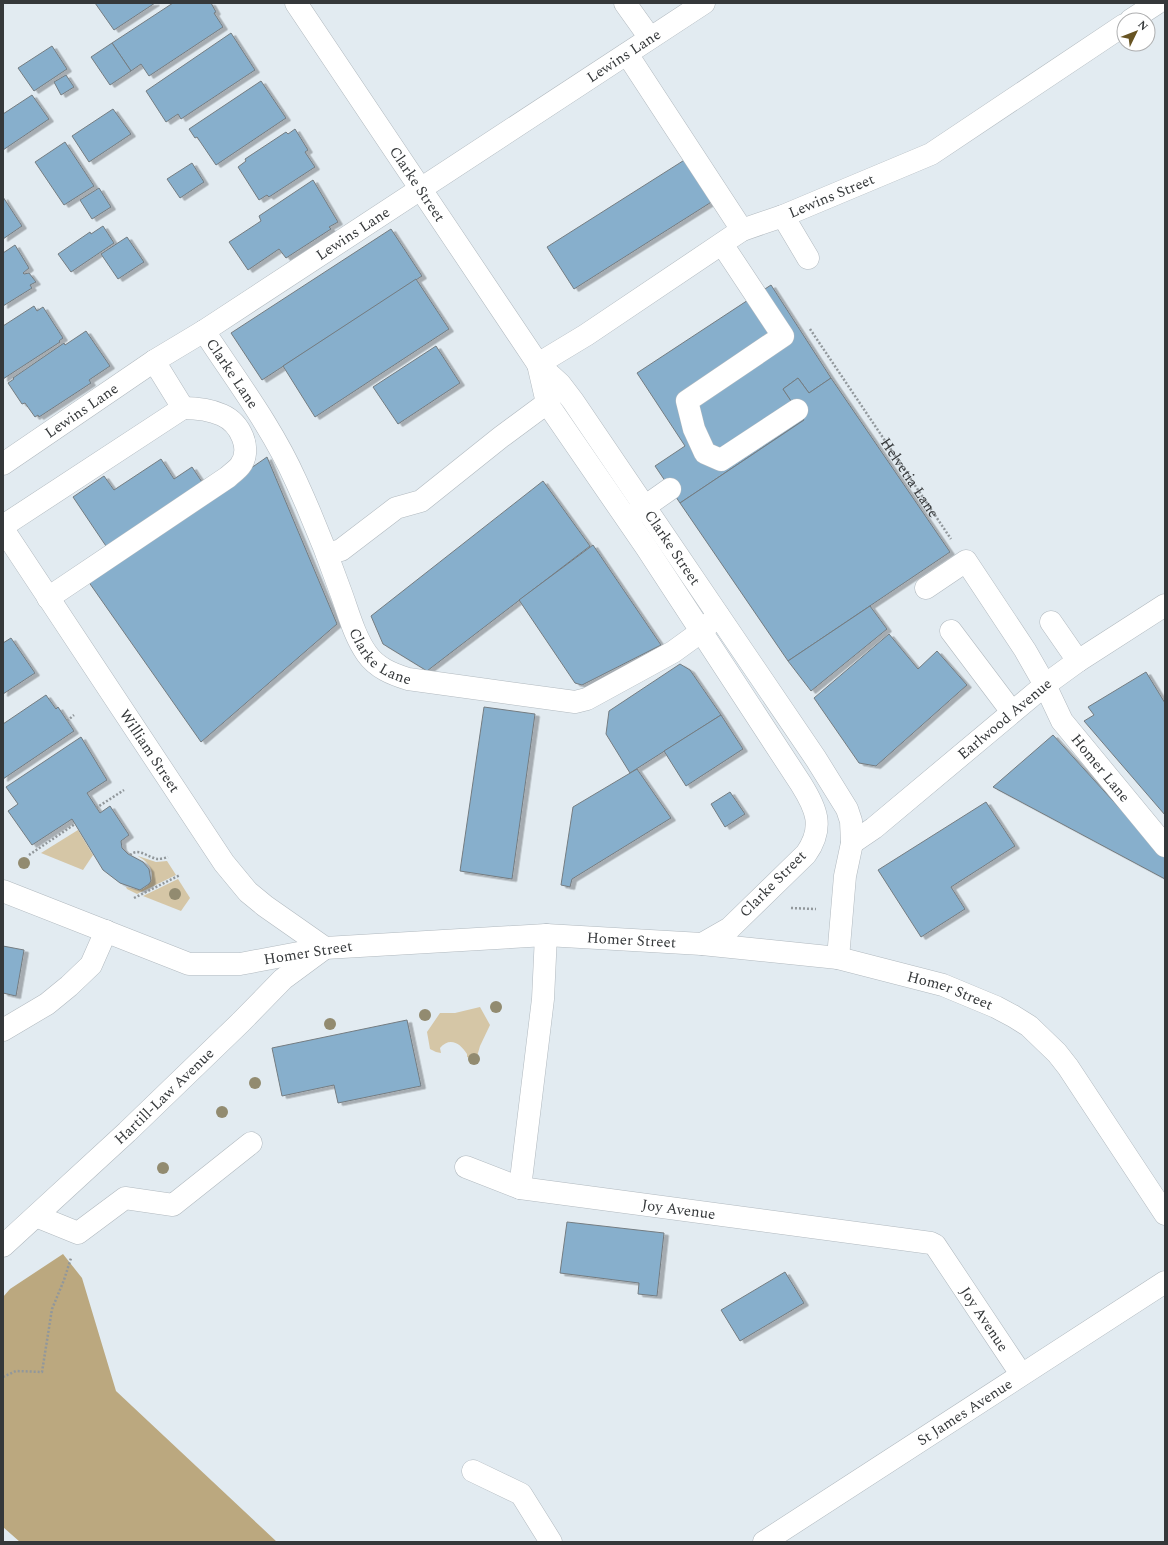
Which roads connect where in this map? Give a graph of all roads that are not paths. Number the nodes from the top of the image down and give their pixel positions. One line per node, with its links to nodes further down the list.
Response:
1 (296, 3): 9 (street, Clarke Street)
2 (626, 3): 7 (street)
3 (704, 3): 7 (street, Lewins Lane)
4 (1157, 3): 5 (street)
5 (1143, 12)
6 (1116, 30): 10 (street, Lewins Street)
7 (650, 38): 8 (street, Lewins Lane)
8 (626, 54): 9 (street, Lewins Lane); 11 (street)
9 (420, 189): 14 (street, Lewins Lane); 16 (street, Clarke Street)
10 (783, 216): 11 (street, Lewins Street); 13 (street)
11 (742, 230): 12 (street, Lewins Street)
12 (722, 244): 16 (street, Lewins Street); 20 (street)
13 (808, 258)
14 (204, 331): 15 (street, Lewins Lane); 26 (street, Clarke Lane)
15 (154, 361): 19 (street); 21 (street, Lewins Lane)
16 (538, 364): 17 (street, Clarke Street); 18 (street, Clarke Street)
17 (560, 384): 18 (street); 23 (street, Clarke Street)
18 (547, 403): 24 (street, Clarke Street); 26 (street)
19 (183, 408): 25 (street); 28 (street)
20 (797, 410)
21 (3, 464)
22 (670, 489): 23 (street)
23 (645, 506): 24 (street); 30 (street, Clarke Street)
24 (628, 520): 32 (street, Clarke Street)
25 (3, 528): 28 (street, William Street)
26 (327, 554): 32 (street, Clarke Lane)
27 (926, 588): 35 (street)
28 (48, 598): 45 (street, William Street)
29 (1165, 605): 34 (street, Earlwood Avenue)
30 (718, 615): 32 (street, Clarke Lane); 37 (street, Clarke Street)
31 (1051, 622): 34 (street)
32 (702, 631): 38 (street, Clarke Street)
33 (951, 631): 36 (street)
34 (1078, 661): 35 (street, Earlwood Avenue)
35 (1045, 685): 36 (street, Earlwood Avenue); 40 (street, Homer Lane)
36 (1012, 712): 39 (street, Earlwood Avenue)
37 (801, 737): 38 (street); 39 (street, Clarke Street)
38 (776, 747): 44 (street, Clarke Street)
39 (852, 843): 46 (street, Clarke Street)
40 (1165, 846)
41 (3, 891): 42 (street, Homer Street)
42 (106, 932): 45 (street, Homer Street); 47 (street)
43 (546, 935): 44 (street, Homer Street); 45 (street, Homer Street); 50 (street)
44 (702, 944): 46 (street, Homer Street)
45 (325, 948): 52 (street, Hartill-Law Avenue)
46 (838, 958): 51 (street, Homer Street)
47 (3, 1030)
48 (251, 1143): 52 (street)
49 (466, 1167): 50 (street, Joy Avenue)
50 (520, 1188): 55 (street, Joy Avenue)
51 (1165, 1214)
52 (36, 1216): 53 (street, Hartill-Law Avenue)
53 (3, 1246)
54 (1165, 1282): 55 (street, St James Avenue)
55 (1021, 1374): 58 (street, St James Avenue)
56 (473, 1471): 57 (street)
57 (551, 1542)
58 (764, 1542)

